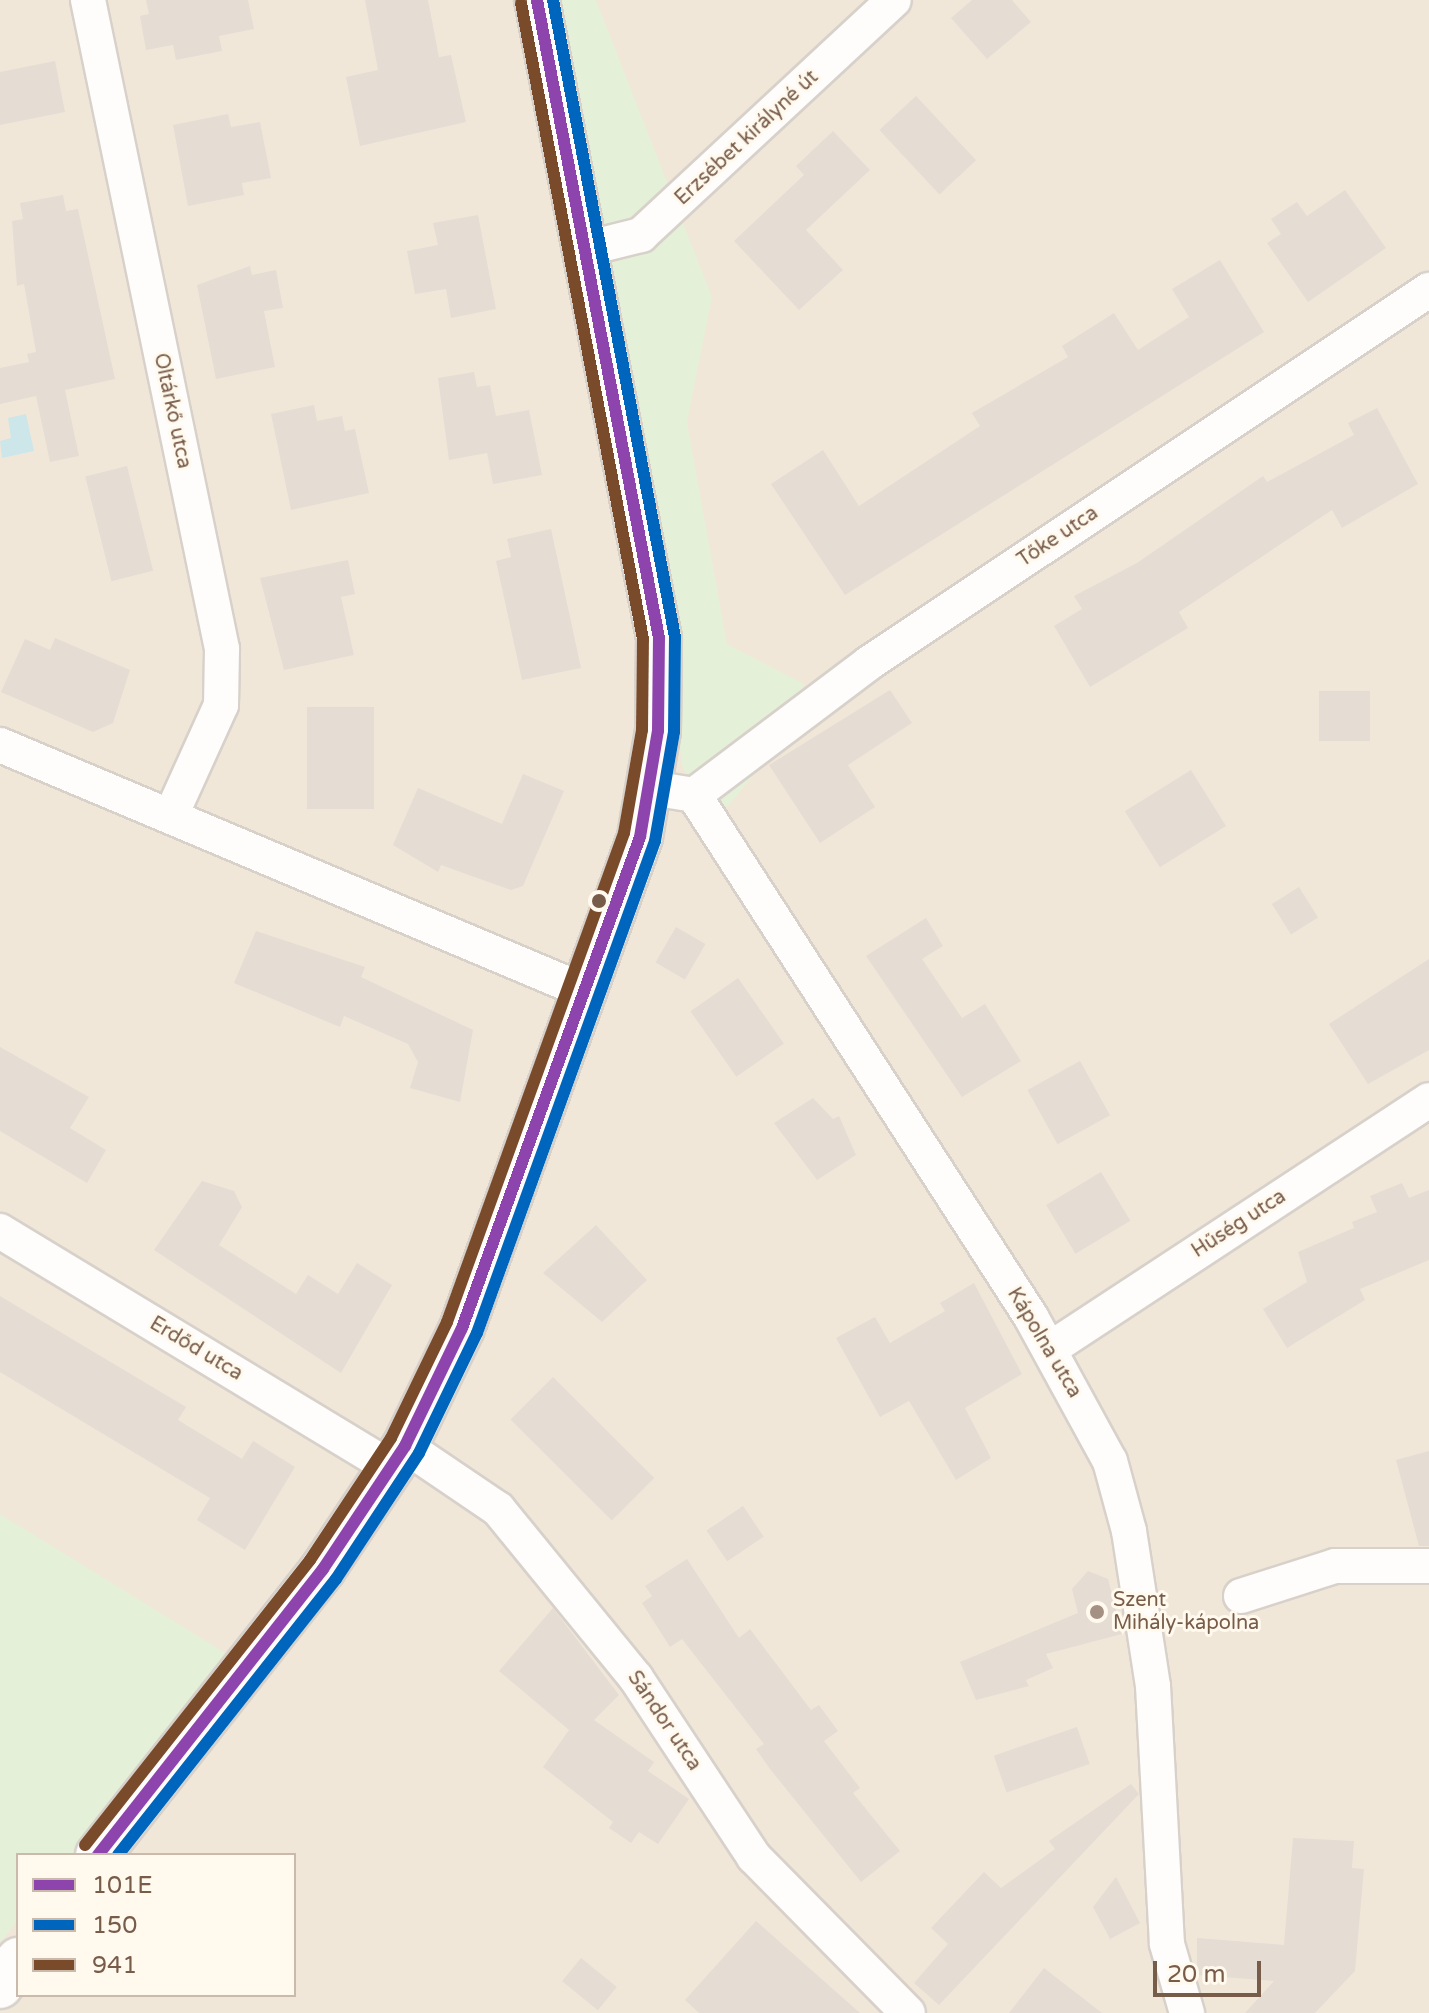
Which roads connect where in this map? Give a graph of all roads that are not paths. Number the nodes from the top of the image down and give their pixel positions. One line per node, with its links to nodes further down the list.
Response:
1 (88, 0): 9 (street, Oltárkő utca)
2 (537, 0): 4 (street)
3 (894, 0): 4 (street, Erzsébet királyné út)
4 (585, 249): 7 (street)
5 (1429, 290): 8 (street, Tőke utca)
6 (0, 745): 9 (street)
7 (651, 788): 8 (street); 10 (street)
8 (694, 795): 13 (street, Kápolna utca)
9 (171, 815): 10 (street)
10 (589, 993): 14 (street)
11 (1429, 1100): 13 (street, Hűség utca)
12 (0, 1231): 14 (street, Erdőd utca)
13 (1050, 1349): 21 (street, Kápolna utca)
14 (399, 1457): 17 (street); 20 (street, Sándor utca)
15 (1429, 1566): 16 (street)
16 (1241, 1596)
17 (100, 1853)
18 (16, 1963): 19 (street)
19 (0, 1986)
20 (908, 2013)
21 (1187, 2013)

